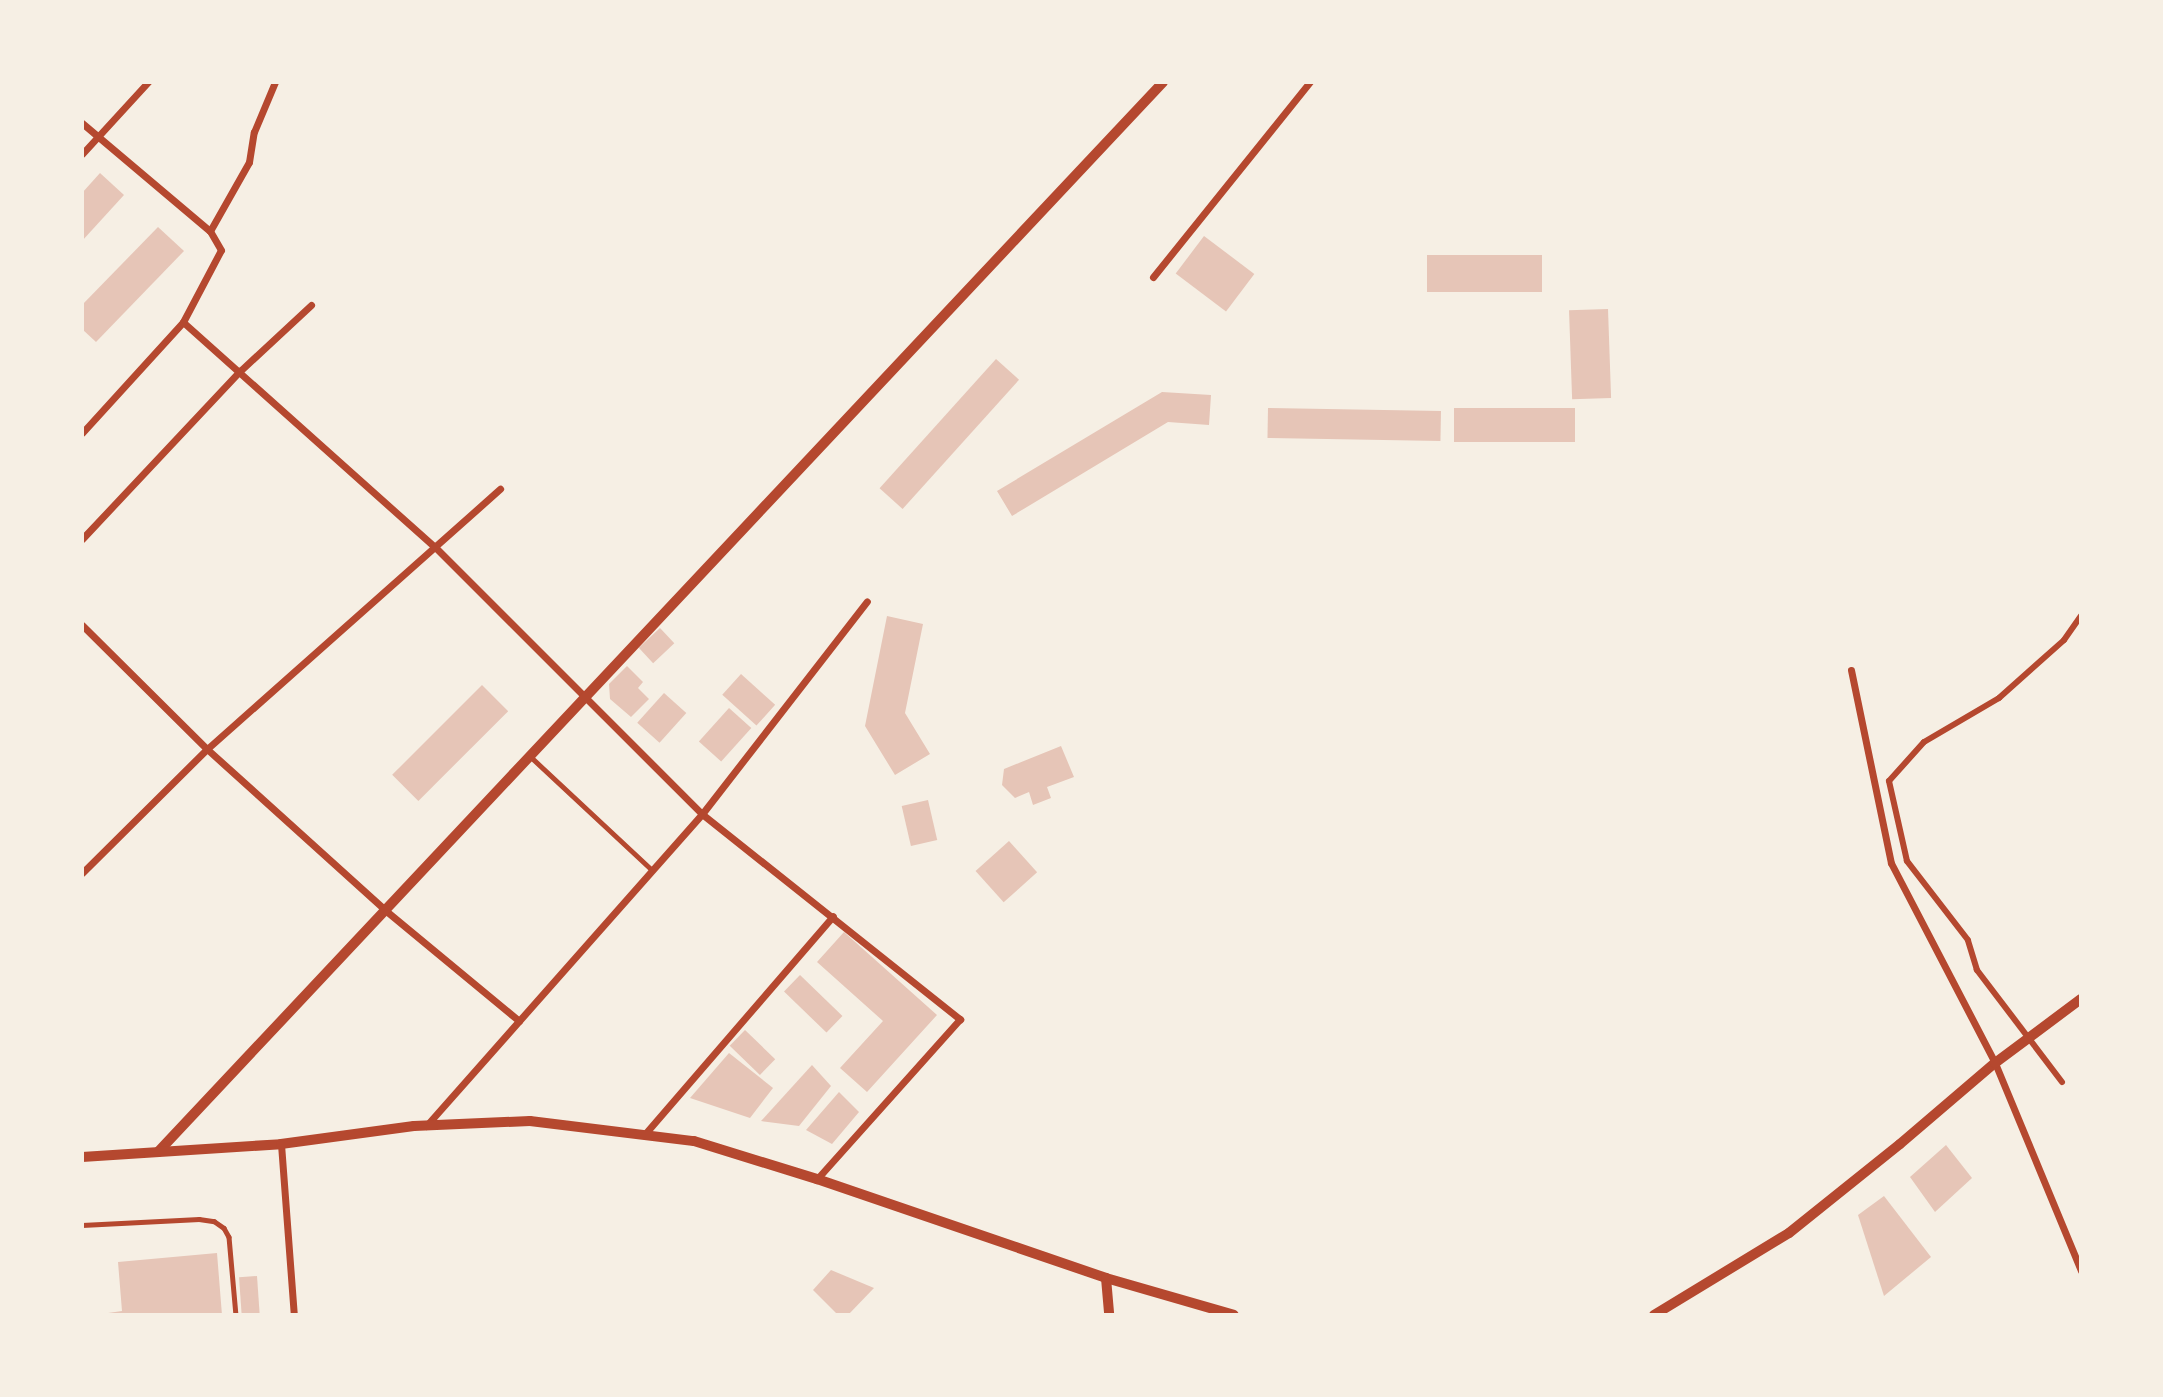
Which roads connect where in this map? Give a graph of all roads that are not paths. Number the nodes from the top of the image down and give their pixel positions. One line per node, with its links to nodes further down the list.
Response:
1 (148, 82): 6 (street)
2 (275, 82): 8 (street)
3 (1163, 82): 21 (street)
4 (1310, 82): 9 (street)
5 (82, 123): 6 (street)
6 (97, 137): 7 (street); 8 (street)
7 (82, 154)
8 (210, 231): 11 (street)
9 (1153, 277)
10 (311, 305): 12 (street)
11 (183, 322): 12 (street); 13 (street)
12 (240, 371): 15 (street); 16 (street)
13 (82, 433)
14 (500, 489): 16 (street)
15 (82, 539)
16 (436, 548): 21 (street); 22 (street)
17 (867, 601): 24 (street)
18 (2081, 616): 32 (street)
19 (82, 625): 22 (street)
20 (1851, 670): 31 (street)
21 (587, 695): 23 (street); 24 (street)
22 (207, 749): 26 (street); 27 (street)
23 (530, 756): 25 (lane); 27 (street)
24 (702, 814): 25 (street); 28 (street)
25 (652, 870): 30 (street)
26 (82, 873)
27 (386, 910): 30 (street); 36 (street)
28 (833, 916): 34 (street); 38 (street)
29 (2081, 999): 31 (street)
30 (519, 1021): 33 (street)
31 (1994, 1063): 40 (street); 46 (street)
32 (2062, 1082)
33 (426, 1126): 34 (street); 35 (street)
34 (644, 1135): 38 (street)
35 (281, 1144): 36 (street); 43 (street)
36 (158, 1152): 37 (street)
37 (82, 1157)
38 (817, 1179): 41 (street)
39 (82, 1225): 42 (lane)
40 (2081, 1271)
41 (1106, 1278): 44 (street); 45 (street)
42 (236, 1315)
43 (294, 1315)
44 (1109, 1315)
45 (1234, 1315)
46 (1654, 1315)

